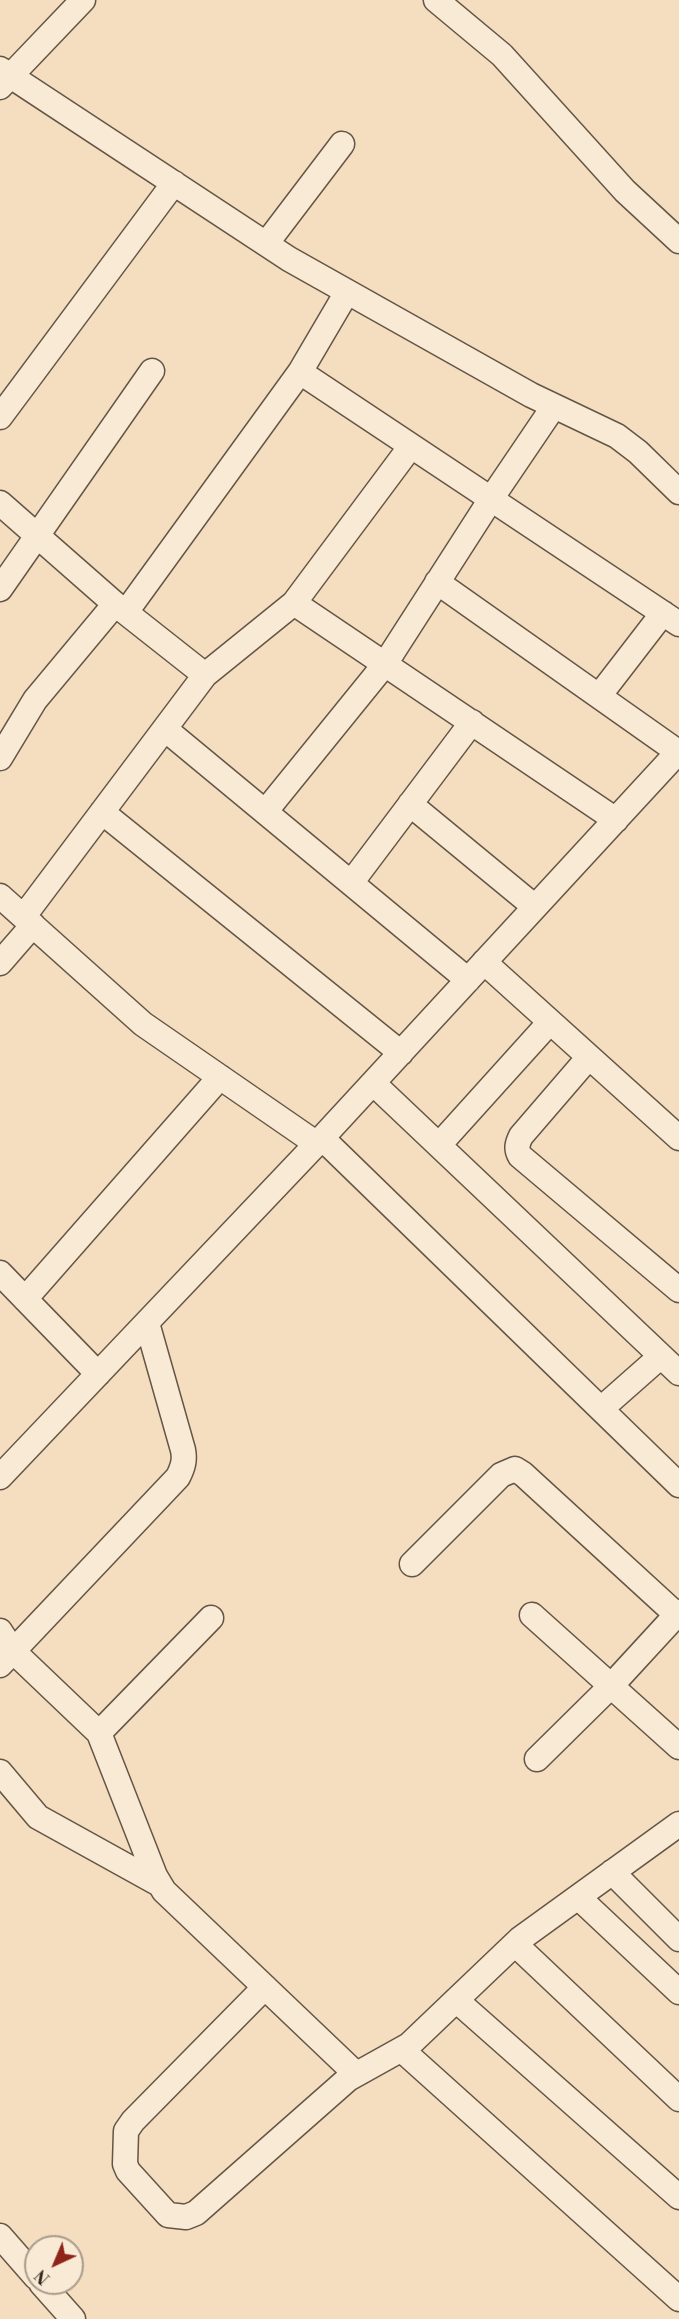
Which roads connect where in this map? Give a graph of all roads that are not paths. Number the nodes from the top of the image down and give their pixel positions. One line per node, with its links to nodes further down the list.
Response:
1 (83, 0): 3 (street)
2 (436, 0): 6 (street)
3 (4, 77): 5 (street)
4 (342, 144): 7 (street)
5 (174, 183): 7 (street); 12 (street)
6 (679, 241)
7 (266, 244): 8 (street)
8 (347, 292): 10 (street); 11 (street)
9 (152, 370): 17 (street)
10 (300, 372): 13 (street); 21 (street)
11 (554, 406): 14 (street); 15 (street)
12 (0, 417)
13 (411, 446): 15 (street); 20 (street)
14 (679, 492)
15 (491, 499): 18 (street); 22 (street)
16 (0, 503): 17 (street)
17 (38, 537): 19 (street); 21 (street)
18 (437, 582): 23 (street); 25 (street)
19 (0, 589)
20 (294, 603): 23 (street); 24 (street)
21 (120, 608): 24 (street); 29 (street)
22 (671, 619): 25 (street)
23 (385, 664): 26 (street); 32 (street)
24 (206, 675): 27 (street)
25 (599, 696): 28 (street)
26 (472, 722): 30 (street); 33 (street)
27 (165, 729): 31 (street); 32 (street)
28 (679, 752): 33 (street)
29 (0, 758)
30 (411, 804): 34 (street); 36 (street)
31 (102, 812): 37 (street); 42 (street)
32 (265, 812): 34 (street)
33 (616, 820): 36 (street)
34 (351, 883): 40 (street)
35 (0, 896): 37 (street)
36 (536, 907): 38 (street)
37 (28, 921): 39 (street); 44 (street)
38 (484, 962): 40 (street); 41 (street)
39 (0, 963)
40 (468, 980): 42 (street)
41 (550, 1022): 43 (street); 48 (street)
42 (401, 1053): 45 (street)
43 (589, 1057): 46 (street); 50 (street)
44 (220, 1077): 47 (street); 51 (street)
45 (373, 1083): 47 (street); 48 (street)
46 (679, 1138)
47 (319, 1141): 52 (street); 56 (street)
48 (438, 1145): 53 (street)
49 (0, 1273): 51 (street)
50 (679, 1290)
51 (25, 1299): 55 (street)
52 (147, 1323): 55 (street); 63 (street)
53 (661, 1356): 54 (street); 56 (street)
54 (679, 1373)
55 (98, 1374): 57 (street)
56 (601, 1409): 58 (street)
57 (3, 1466)
58 (679, 1485)
59 (412, 1564): 60 (street)
60 (678, 1614): 64 (street)
61 (532, 1615): 64 (street)
62 (211, 1618): 65 (street)
63 (4, 1649): 65 (street)
64 (611, 1686): 66 (street); 67 (street)
65 (99, 1733): 71 (street)
66 (679, 1747)
67 (537, 1760)
68 (0, 1772): 71 (street)
69 (679, 1824): 70 (street)
70 (612, 1872): 72 (street); 73 (street)
71 (159, 1884): 75 (street)
72 (578, 1897): 74 (street); 76 (street)
73 (679, 1939)
74 (515, 1944): 77 (street); 80 (street)
75 (264, 1987): 79 (street); 79 (street)
76 (679, 1992)
77 (456, 2000): 78 (street); 81 (street)
78 (402, 2050): 79 (street); 85 (street)
79 (356, 2074)
80 (679, 2099)
81 (679, 2197)
82 (0, 2236): 83 (street)
83 (24, 2263)
84 (52, 2295): 86 (street)
85 (679, 2299)
86 (73, 2319)

